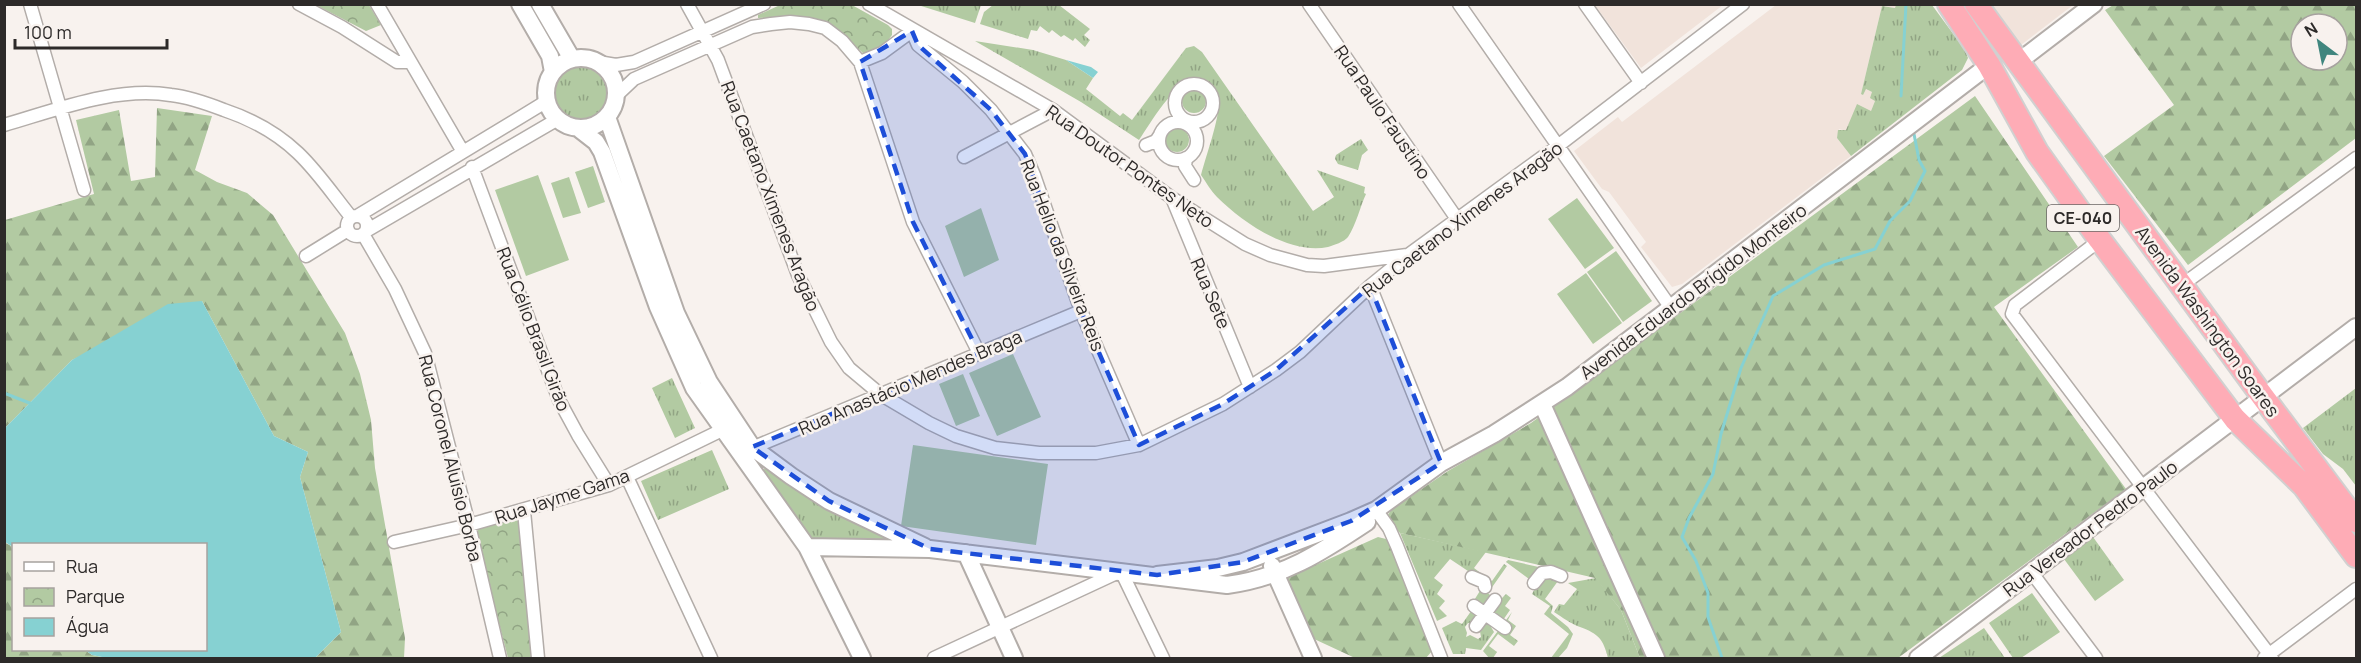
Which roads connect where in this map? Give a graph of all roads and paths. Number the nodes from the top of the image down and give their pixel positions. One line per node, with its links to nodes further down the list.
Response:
1 (30, 4): 32 (street)
2 (299, 4): 22 (street)
3 (377, 4): 22 (street)
4 (520, 4): 27 (main road)
5 (540, 4): 21 (main road)
6 (687, 4): 18 (street, Rua Caetano Ximenes Aragão)
7 (764, 4): 16 (street)
8 (869, 4): 19 (street, Rua Doutor Pontes Neto)
9 (1309, 4): 57 (street, Rua Paulo Faustino)
10 (1458, 4): 44 (street)
11 (1585, 4): 28 (street)
12 (1743, 4): 28 (street, Rua Caetano Ximenes Aragão)
13 (1949, 4): 26 (highway, Avenida Washington Soares / CE-040)
14 (1976, 4): 25 (highway, Avenida Washington Soares / CE-040)
15 (2094, 4): 25 (main road)
16 (746, 13): 17 (street); 18 (street)
17 (753, 27): 20 (street); 24 (street)
18 (702, 30): 20 (street, Rua Caetano Ximenes Aragão); 23 (street)
19 (912, 31): 24 (street); 33 (street, Rua Doutor Pontes Neto); 41 (street, Rua Helio da Silveira Reis)
20 (710, 44): 29 (street); 71 (street, Rua Caetano Ximenes Aragão)
21 (572, 59): 23 (main road); 27 (main road)
22 (410, 62): 46 (street)
23 (598, 62): 29 (main road)
24 (860, 62): 69 (street)
25 (2018, 62): 63 (highway, Avenida Washington Soares / CE-040)
26 (1989, 65): 60 (highway, Avenida Washington Soares / CE-040); 65 (main road, Avenida Eduardo Brígido Monteiro)
27 (553, 72): 30 (main road)
28 (1641, 83): 44 (street, Rua Caetano Ximenes Aragão)
29 (616, 96): 35 (main road)
30 (547, 101): 36 (main road); 39 (street)
31 (1175, 103): 34 (street); 34 (street); 40 (street)
32 (60, 109): 37 (street); 54 (street); 58 (street)
33 (1053, 110): 41 (street); 55 (street, Rua Doutor Pontes Neto)
34 (1207, 116): 42 (street)
35 (607, 117): 38 (main road); 56 (main road)
36 (558, 119): 38 (main road); 45 (street)
37 (4, 125)
38 (578, 128): 56 (main road)
39 (498, 130): 45 (street); 46 (street)
40 (1162, 132): 42 (street); 43 (street); 48 (street)
41 (1010, 133): 47 (street); 66 (street, Rua Helio da Silveira Reis)
42 (1197, 143): 48 (street)
43 (1146, 145)
44 (1559, 145): 57 (street, Rua Caetano Ximenes Aragão); 65 (street)
45 (508, 146): 50 (street)
46 (463, 152): 51 (street)
47 (964, 157)
48 (1186, 158): 52 (street)
49 (2356, 158): 63 (street)
50 (472, 167): 53 (street); 80 (street, Rua Célio Brasil Girão)
51 (438, 168): 53 (street); 58 (street)
52 (1194, 180)
53 (446, 183): 59 (street)
54 (84, 190)
55 (1172, 198): 61 (street, Rua Doutor Pontes Neto); 70 (street, Rua Sete)
56 (632, 212): 68 (main road)
57 (1457, 219): 61 (street, Rua Caetano Ximenes Aragão)
58 (352, 221): 59 (street); 59 (street, Rua Coronel Aluisio Borba); 62 (street)
59 (364, 233): 85 (street, Rua Coronel Aluisio Borba)
60 (2100, 240): 74 (highway, Avenida Washington Soares / CE-040); 81 (street)
61 (1408, 255): 64 (street, Rua Caetano Ximenes Aragão)
62 (306, 256)
63 (2182, 285): 72 (highway, Avenida Washington Soares / CE-040)
64 (1370, 286): 70 (street, Rua Caetano Ximenes Aragão); 78 (street)
65 (1671, 308): 73 (main road, Avenida Eduardo Brígido Monteiro)
66 (1081, 311): 69 (street, Rua Anastácio Mendes Braga); 76 (street, Rua Helio da Silveira Reis)
67 (2356, 327): 72 (main road, Rua Vereador Pedro Paulo)
68 (684, 348): 75 (main road); 77 (main road)
69 (979, 353): 71 (street, Rua Anastácio Mendes Braga)
70 (1250, 387): 76 (street, Rua Caetano Ximenes Aragão)
71 (880, 394): 76 (street, Rua Caetano Ximenes Aragão); 77 (street, Rua Anastácio Mendes Braga)
72 (2263, 397): 74 (main road, Rua Vereador Pedro Paulo); 84 (highway, Avenida Washington Soares / CE-040)
73 (1542, 404): 78 (main road, Avenida Eduardo Brígido Monteiro); 115 (main road)
74 (2235, 419): 81 (main road, Rua Vereador Pedro Paulo); 91 (highway, Avenida Washington Soares / CE-040)
75 (722, 430): 77 (main road); 79 (street, Rua Jayme Gama)
76 (1139, 445)
77 (746, 450): 87 (main road); 88 (main road)
78 (1441, 463): 82 (main road, Avenida Eduardo Brígido Monteiro)
79 (627, 477): 80 (street, Rua Jayme Gama); 108 (street)
80 (609, 485): 83 (street, Rua Jayme Gama)
81 (2143, 487): 93 (main road, Rua Vereador Pedro Paulo); 105 (street)
82 (1380, 508): 90 (main road, Avenida Eduardo Brígido Monteiro); 95 (main road, Avenida Eduardo Brígido Monteiro); 114 (street)
83 (524, 511): 85 (street, Rua Jayme Gama); 107 (street)
84 (2356, 521)
85 (470, 525): 86 (street, Rua Jayme Gama); 106 (street, Rua Coronel Aluisio Borba)
86 (394, 542)
87 (807, 547): 88 (main road, Avenida Eduardo Brígido Monteiro); 109 (main road)
88 (930, 549): 89 (main road, Avenida Eduardo Brígido Monteiro)
89 (966, 554): 92 (main road, Avenida Eduardo Brígido Monteiro); 103 (main road)
90 (1266, 554): 94 (main road, Avenida Eduardo Brígido Monteiro); 95 (main road)
91 (2356, 556)
92 (1121, 571): 94 (main road, Avenida Eduardo Brígido Monteiro); 103 (street); 112 (street)
93 (2032, 573): 116 (main road, Rua Vereador Pedro Paulo); 117 (street)
94 (1157, 575): 95 (main road, Avenida Eduardo Brígido Monteiro)
95 (1275, 575): 113 (main road)
96 (1561, 576): 97 (street)
97 (1534, 583)
98 (2356, 590): 105 (street)
99 (1495, 600): 101 (street)
100 (1474, 606): 101 (street)
101 (1485, 613): 102 (street); 104 (street)
102 (1476, 626)
103 (1000, 627): 110 (street); 111 (main road)
104 (1505, 628)
105 (2268, 657)
106 (500, 658)
107 (538, 658)
108 (711, 658)
109 (862, 658)
110 (934, 658)
111 (1014, 658)
112 (1162, 658)
113 (1314, 658)
114 (1441, 658)
115 (1656, 658)
116 (1920, 658)
117 (2096, 658)

